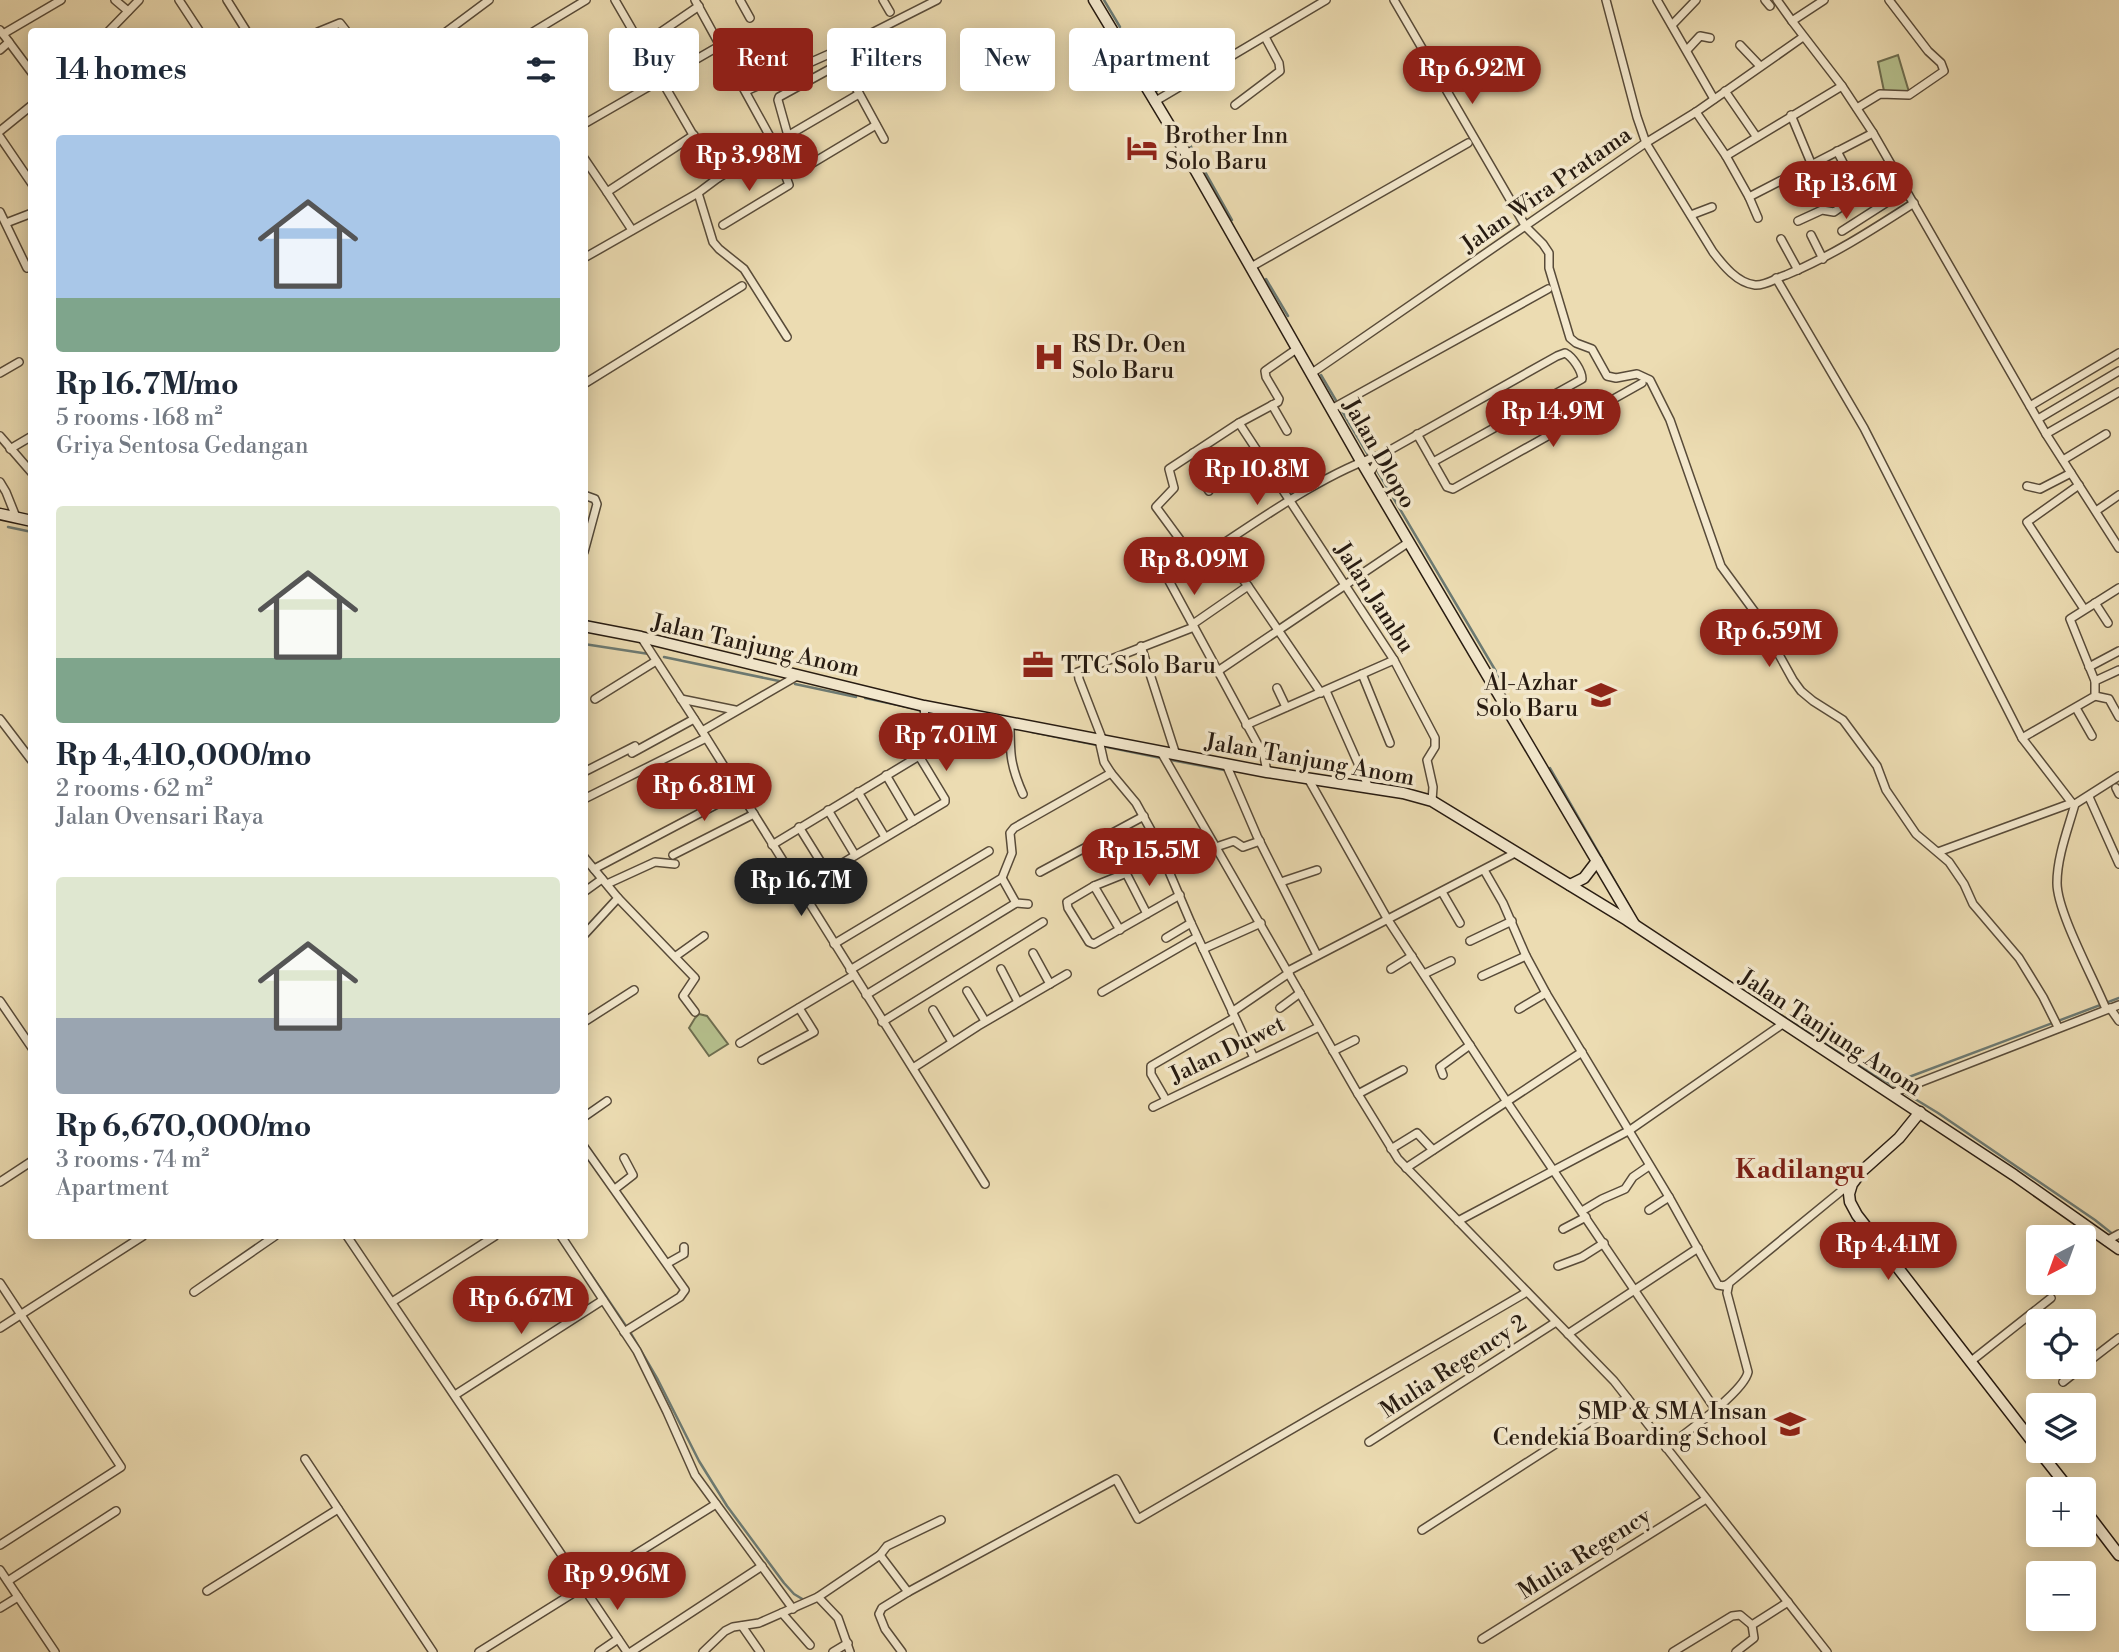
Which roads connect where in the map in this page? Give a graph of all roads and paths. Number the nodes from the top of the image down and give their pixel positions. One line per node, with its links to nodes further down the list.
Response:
1 (61, 0): 38 (street)
2 (115, 0): 22 (street)
3 (139, 0): 22 (street)
4 (179, 0): 28 (street)
5 (227, 0): 29 (street)
6 (489, 0): 32 (street)
7 (586, 0): 33 (street)
8 (615, 0): 34 (street)
9 (740, 0): 24 (street)
10 (883, 0): 23 (street)
11 (937, 0): 36 (street)
12 (1094, 0): 57 (main road, Jalan Dlopo)
13 (1326, 0): 39 (street)
14 (1394, 0): 97 (street)
15 (1606, 0): 73 (street)
16 (1657, 0): 26 (street)
17 (1696, 0): 26 (street)
18 (1824, 0): 25 (street)
19 (1889, 0): 60 (street)
20 (1771, 2): 25 (street)
21 (697, 3): 35 (street); 37 (street)
22 (128, 11): 27 (street)
23 (890, 12)
24 (750, 18)
25 (1792, 21): 40 (street)
26 (1672, 25): 45 (street)
27 (112, 28)
28 (197, 28)
29 (244, 28)
30 (328, 28): 31 (street)
31 (344, 28)
32 (451, 28)
33 (540, 28)
34 (631, 28)
35 (666, 28)
36 (882, 28)
37 (713, 31)
38 (2, 32): 42 (street)
39 (1265, 37): 57 (street); 58 (street)
40 (1803, 37): 46 (street, Jalan Wira Pratama); 49 (street)
41 (1710, 38): 45 (street)
42 (9, 42): 44 (street); 47 (street)
43 (1740, 45): 46 (street)
44 (0, 50)
45 (1686, 50): 56 (street)
46 (1760, 66): 54 (street, Jalan Wira Pratama)
47 (28, 68)
48 (827, 71): 68 (street)
49 (1842, 86): 60 (street); 62 (street)
50 (640, 91): 63 (street)
51 (668, 91): 67 (street)
52 (746, 91): 74 (street)
53 (857, 91): 55 (street)
54 (1725, 91): 56 (street, Jalan Wira Pratama); 69 (street)
55 (859, 94): 64 (street); 68 (street)
56 (1714, 99): 61 (street, Jalan Wira Pratama)
57 (1158, 100): 104 (main road, Jalan Dlopo)
58 (1235, 105)
59 (28, 108): 65 (street)
60 (1857, 108): 66 (street)
61 (1696, 112): 73 (street, Jalan Wira Pratama); 76 (street)
62 (1791, 115): 69 (street); 77 (street)
63 (588, 122)
64 (876, 125): 68 (street); 71 (street)
65 (0, 131)
66 (1873, 133): 75 (street); 83 (street)
67 (694, 135): 81 (street); 84 (street)
68 (789, 135)
69 (1756, 136): 76 (street)
70 (0, 137): 80 (street)
71 (884, 139)
72 (1468, 143): 104 (street)
73 (1646, 143): 92 (street); 97 (street, Jalan Wira Pratama)
74 (774, 144): 81 (street); 96 (street)
75 (1837, 151): 77 (street); 87 (street)
76 (1726, 156): 88 (street)
77 (1811, 163): 79 (street)
78 (588, 164): 84 (street)
79 (1792, 173): 86 (street); 88 (street)
80 (28, 178)
81 (718, 178): 85 (street)
82 (1874, 184): 87 (street)
83 (1906, 190): 89 (street); 99 (street)
84 (607, 192): 98 (street)
85 (698, 193): 98 (street); 110 (street)
86 (1804, 194)
87 (1860, 195): 95 (street)
88 (1749, 197): 93 (street)
89 (1914, 203): 103 (street); 122 (street)
90 (1712, 207): 92 (street)
91 (28, 214): 94 (street)
92 (1691, 215): 107 (street)
93 (1758, 218)
94 (2, 219): 105 (street)
95 (1798, 221)
96 (723, 225)
97 (1526, 227): 116 (street, Jalan Wira Pratama); 227 (street)
98 (632, 230): 102 (street)
99 (1842, 230)
100 (1811, 234): 103 (street)
101 (1781, 239): 106 (street)
102 (588, 256)
103 (1823, 259): 106 (street)
104 (1251, 267): 111 (main road, Jalan Dlopo)
105 (27, 268)
106 (1797, 270): 107 (street)
107 (1776, 278): 192 (street)
108 (742, 286): 117 (street)
109 (1548, 289): 121 (street)
110 (787, 337)
111 (1298, 348): 116 (main road, Jalan Dlopo); 120 (street)
112 (2119, 353): 122 (street)
113 (19, 362): 115 (street)
114 (2119, 370): 123 (street)
115 (0, 373)
116 (1312, 373): 121 (main road, Jalan Dlopo)
117 (588, 382)
118 (1642, 383): 136 (street)
119 (2119, 392): 127 (street)
120 (1272, 405): 124 (street); 125 (street)
121 (1337, 406): 135 (main road, Jalan Dlopo)
122 (2030, 406): 123 (street)
123 (2038, 419): 127 (street)
124 (1239, 424): 132 (street); 146 (street, Jalan Jambu)
125 (1287, 431)
126 (1417, 434): 133 (street); 136 (street); 136 (street)
127 (2046, 434): 134 (street)
128 (2106, 434): 134 (street)
129 (0, 436): 131 (street)
130 (28, 438): 131 (street)
131 (10, 449): 137 (street)
132 (1193, 453): 143 (street); 152 (street)
133 (1383, 454): 135 (street); 139 (street)
134 (2063, 460): 138 (street)
135 (1362, 461): 139 (main road, Jalan Dlopo); 146 (street)
136 (1433, 463)
137 (28, 468)
138 (2071, 473): 141 (street); 142 (street)
139 (1369, 474): 153 (main road, Jalan Dlopo)
140 (0, 482): 149 (street)
141 (2079, 485): 147 (street); 160 (street)
142 (2027, 486)
143 (1209, 491)
144 (2119, 495): 147 (street)
145 (588, 496): 151 (street)
146 (1289, 502): 155 (street); 157 (street, Jalan Jambu)
147 (2096, 511): 154 (street)
148 (0, 514): 149 (main road)
149 (16, 517): 150 (main road)
150 (28, 520)
151 (588, 532)
152 (1181, 541)
153 (1409, 542): 157 (street); 231 (main road, Jalan Dlopo)
154 (2118, 543)
155 (1219, 549): 156 (street); 162 (street)
156 (1248, 586): 162 (street); 164 (street)
157 (1347, 586): 164 (street); 168 (street, Jalan Jambu)
158 (2119, 589): 159 (street)
159 (2095, 603): 160 (street); 161 (street)
160 (2084, 609): 170 (street)
161 (2108, 623)
162 (1194, 626): 166 (street); 172 (street)
163 (588, 627): 165 (main road, Jalan Tanjung Anom)
164 (1278, 631): 172 (street); 177 (street)
165 (640, 637): 169 (street); 174 (main road, Jalan Tanjung Anom)
166 (1141, 646): 193 (street); 196 (street)
167 (2119, 651): 170 (street)
168 (1394, 660): 173 (street); 212 (street, Jalan Jambu)
169 (656, 661): 179 (street); 180 (street)
170 (2089, 667): 175 (street)
171 (2119, 670): 175 (street)
172 (1218, 671): 189 (street)
173 (1362, 674): 177 (street); 194 (street)
174 (797, 676): 181 (main road, Jalan Tanjung Anom); 184 (street)
175 (2095, 681): 178 (street)
176 (1277, 688): 182 (street)
177 (1324, 692): 182 (street); 206 (street)
178 (2095, 696): 183 (street); 185 (street)
179 (595, 699)
180 (681, 699): 184 (street); 187 (street)
181 (924, 706): 188 (main road, Jalan Tanjung Anom); 198 (street)
182 (1286, 707): 189 (street)
183 (2076, 708): 191 (street); 192 (street)
184 (735, 710): 190 (street)
185 (2119, 717)
186 (0, 719): 197 (street)
187 (694, 719): 190 (street); 200 (street)
188 (1010, 722): 193 (main road, Jalan Tanjung Anom); 209 (street)
189 (1246, 724): 201 (street)
190 (704, 734): 207 (street); 210 (street)
191 (2092, 736)
192 (2022, 738): 213 (street)
193 (1101, 741): 195 (main road, Jalan Tanjung Anom); 202 (street)
194 (1390, 743)
195 (1161, 752): 196 (main road, Jalan Tanjung Anom); 223 (street)
196 (1176, 755): 199 (main road, Jalan Tanjung Anom)
197 (28, 756)
198 (919, 756): 203 (street); 217 (street)
199 (1226, 765): 201 (main road, Jalan Tanjung Anom); 221 (street)
200 (588, 770)
201 (1267, 772): 205 (main road, Jalan Tanjung Anom)
202 (1111, 774): 216 (street); 240 (street)
203 (886, 775): 208 (street); 217 (street)
204 (2119, 776): 211 (street)
205 (1309, 780): 206 (main road, Jalan Tanjung Anom); 253 (street)
206 (1369, 788): 212 (main road, Jalan Tanjung Anom)
207 (740, 792): 215 (street); 235 (street)
208 (858, 792): 214 (street); 220 (street)
209 (1023, 794)
210 (588, 797)
211 (2089, 797): 213 (street); 228 (street)
212 (1432, 801): 226 (main road, Jalan Tanjung Anom)
213 (2074, 803): 227 (street); 291 (street)
214 (828, 810): 218 (street); 230 (street)
215 (754, 814): 222 (street); 229 (street)
216 (1144, 816): 219 (street); 239 (street)
217 (913, 821): 220 (street)
218 (799, 827): 222 (street); 238 (street)
219 (1153, 834): 224 (street); 248 (street)
220 (885, 837): 230 (street)
221 (1259, 841): 223 (street); 242 (street)
222 (772, 845): 245 (street)
223 (1216, 847): 257 (street)
224 (1121, 851)
225 (989, 852): 266 (street)
226 (1517, 852): 237 (street); 243 (main road, Jalan Tanjung Anom)
227 (1938, 852): 303 (street)
228 (2117, 852): 234 (street)
229 (673, 855)
230 (855, 855): 238 (street)
231 (1597, 861): 243 (main road); 259 (main road, Jalan Dlopo)
232 (588, 862): 235 (street)
233 (675, 864): 241 (street)
234 (2119, 864)
235 (594, 869): 241 (street)
236 (1317, 870): 242 (street)
237 (1483, 870): 247 (street); 254 (street)
238 (827, 872): 245 (street)
239 (1040, 872)
240 (1002, 878): 250 (street); 276 (street)
241 (604, 881): 246 (street); 249 (street)
242 (1281, 882): 269 (street)
243 (1570, 884): 259 (main road, Jalan Tanjung Anom)
244 (1094, 886): 252 (street); 260 (street); 260 (street)
245 (799, 889): 266 (street)
246 (588, 890)
247 (1442, 892): 253 (street); 258 (street)
248 (1180, 895): 252 (street); 256 (street)
249 (618, 898): 261 (street); 270 (street)
250 (1016, 903): 251 (street); 287 (street)
251 (1028, 904)
252 (1147, 914): 260 (street)
253 (1388, 920): 269 (street); 271 (street)
254 (1512, 921): 265 (street); 272 (street)
255 (1043, 922): 301 (street)
256 (1191, 923): 263 (street); 264 (street)
257 (1261, 923): 267 (street); 277 (street)
258 (1460, 923)
259 (1634, 925): 302 (main road, Jalan Tanjung Anom)
260 (1120, 930)
261 (588, 931)
262 (704, 936): 270 (street)
263 (1197, 937): 267 (street); 284 (street)
264 (1166, 939)
265 (1470, 941)
266 (834, 944): 276 (street)
267 (1203, 949): 297 (street)
268 (1033, 953): 281 (street)
269 (1317, 955): 277 (street)
270 (676, 956): 296 (street)
271 (1412, 956): 275 (street); 279 (street)
272 (1526, 956): 280 (street); 286 (street)
273 (1451, 961): 279 (street)
274 (1001, 969): 289 (street)
275 (1391, 969)
276 (852, 972): 287 (street); 292 (street)
277 (1289, 972): 285 (street); 297 (street)
278 (1067, 974): 281 (street)
279 (1424, 974): 309 (street)
280 (1482, 976)
281 (1050, 984): 289 (street)
282 (634, 990): 298 (street)
283 (967, 991): 299 (street)
284 (1102, 992)
285 (1300, 993): 293 (street); 304 (street)
286 (1546, 993): 294 (street); 311 (street)
287 (866, 995): 301 (street)
288 (0, 1001): 306 (street)
289 (1018, 1002): 299 (street)
290 (2119, 1005): 291 (street)
291 (2105, 1006): 300 (street); 303 (street)
292 (799, 1008): 308 (street); 313 (street)
293 (1280, 1008)
294 (1519, 1009)
295 (933, 1010): 307 (street)
296 (695, 1012)
297 (1233, 1015): 312 (street); 319 (street)
298 (588, 1019)
299 (985, 1021): 307 (street)
300 (2119, 1021)
301 (882, 1022): 314 (street)
302 (1784, 1023): 317 (main road, Jalan Tanjung Anom); 325 (street)
303 (2056, 1024): 317 (street)
304 (1319, 1027): 310 (street); 312 (street, Jalan Duwet)
305 (1355, 1040): 310 (street)
306 (28, 1042)
307 (952, 1042): 314 (street)
308 (740, 1043)
309 (1470, 1045): 316 (street); 321 (street)
310 (1333, 1051): 318 (street)
311 (1582, 1052): 321 (street); 325 (street)
312 (1254, 1058): 319 (street, Jalan Duwet)
313 (762, 1060)
314 (912, 1068): 336 (street)
315 (1403, 1070): 318 (street)
316 (1443, 1075)
317 (1897, 1090): 323 (main road, Jalan Tanjung Anom)
318 (1357, 1094): 326 (street)
319 (1166, 1100): 322 (street, Jalan Duwet)
320 (607, 1101): 324 (street)
321 (1507, 1102): 327 (street); 333 (street)
322 (1153, 1107)
323 (1920, 1112): 335 (main road); 343 (main road, Jalan Tanjung Anom)
324 (588, 1114)
325 (1630, 1130): 331 (street); 333 (street)
326 (1391, 1149): 327 (street); 332 (street)
327 (1433, 1150): 332 (street)
328 (588, 1152): 337 (street)
329 (624, 1158): 337 (street)
330 (28, 1164): 334 (street)
331 (1649, 1166): 338 (street); 340 (street)
332 (1406, 1168): 341 (street)
333 (1554, 1171): 340 (street); 341 (street)
334 (0, 1181)
335 (1853, 1181): 356 (street); 370 (main road)
336 (985, 1184)
337 (615, 1189): 353 (street)
338 (1669, 1197): 339 (street); 351 (street)
339 (1649, 1210)
340 (1584, 1214): 342 (street); 349 (street)
341 (1458, 1221): 358 (street)
342 (1563, 1229)
343 (2113, 1237): 352 (main road, Jalan Tanjung Anom)
344 (138, 1239): 363 (street)
345 (271, 1239): 359 (street)
346 (349, 1239): 362 (street)
347 (490, 1239): 362 (street)
348 (563, 1239): 361 (street)
349 (1604, 1243): 354 (street); 357 (street)
350 (684, 1247): 353 (street)
351 (1698, 1248): 356 (street); 357 (street)
352 (2119, 1250)
353 (668, 1264): 366 (street)
354 (1558, 1266)
355 (0, 1283): 363 (street)
356 (1728, 1284): 375 (street)
357 (1636, 1290): 367 (street); 375 (street)
358 (1527, 1292): 364 (street); 397 (street)
359 (194, 1293)
360 (2050, 1298): 370 (street)
361 (603, 1300): 366 (street); 373 (street)
362 (392, 1303): 373 (street)
363 (21, 1315): 365 (street); 389 (street)
364 (1556, 1322): 367 (street); 377 (street, Mulia Regency 2)
365 (0, 1328)
366 (627, 1330): 383 (street)
367 (1568, 1334): 374 (street)
368 (2119, 1338): 369 (street)
369 (2096, 1356)
370 (1970, 1362): 376 (main road)
371 (2067, 1379): 372 (street)
372 (2063, 1382)
373 (455, 1395): 395 (street)
374 (1627, 1398): 378 (street); 388 (street)
375 (1715, 1409): 378 (street)
376 (2026, 1433)
377 (1369, 1442)
378 (1666, 1448): 382 (street)
379 (305, 1459): 384 (street)
380 (2049, 1463): 381 (main road)
381 (2060, 1477)
382 (1706, 1499): 400 (street); 407 (street, Mulia Regency)
383 (716, 1504): 392 (street); 395 (street)
384 (338, 1509): 396 (street); 411 (street)
385 (116, 1511): 394 (street)
386 (940, 1520): 390 (street)
387 (2096, 1525): 391 (main road)
388 (1422, 1530)
389 (0, 1545)
390 (880, 1555): 397 (street); 399 (street)
391 (2119, 1555)
392 (762, 1566): 402 (street); 414 (street)
393 (0, 1570): 394 (street)
394 (8, 1581): 398 (street)
395 (583, 1587): 406 (street); 412 (street)
396 (206, 1591)
397 (908, 1592): 419 (street)
398 (18, 1597): 401 (street); 410 (street)
399 (818, 1597): 402 (street); 408 (street)
400 (1788, 1602): 404 (street); 422 (street)
401 (0, 1608)
402 (793, 1609): 403 (street)
403 (782, 1613): 405 (street); 409 (street)
404 (1752, 1625): 420 (street); 421 (street)
405 (742, 1626): 415 (street); 416 (street)
406 (618, 1639): 413 (street); 414 (street)
407 (1482, 1639)
408 (848, 1643): 417 (street); 418 (street)
409 (810, 1645)
410 (55, 1652)
411 (433, 1652)
412 (480, 1652)
413 (599, 1652)
414 (629, 1652)
415 (703, 1652)
416 (760, 1652)
417 (835, 1652)
418 (850, 1652)
419 (902, 1652)
420 (1673, 1652)
421 (1737, 1652)
422 (1827, 1652)

